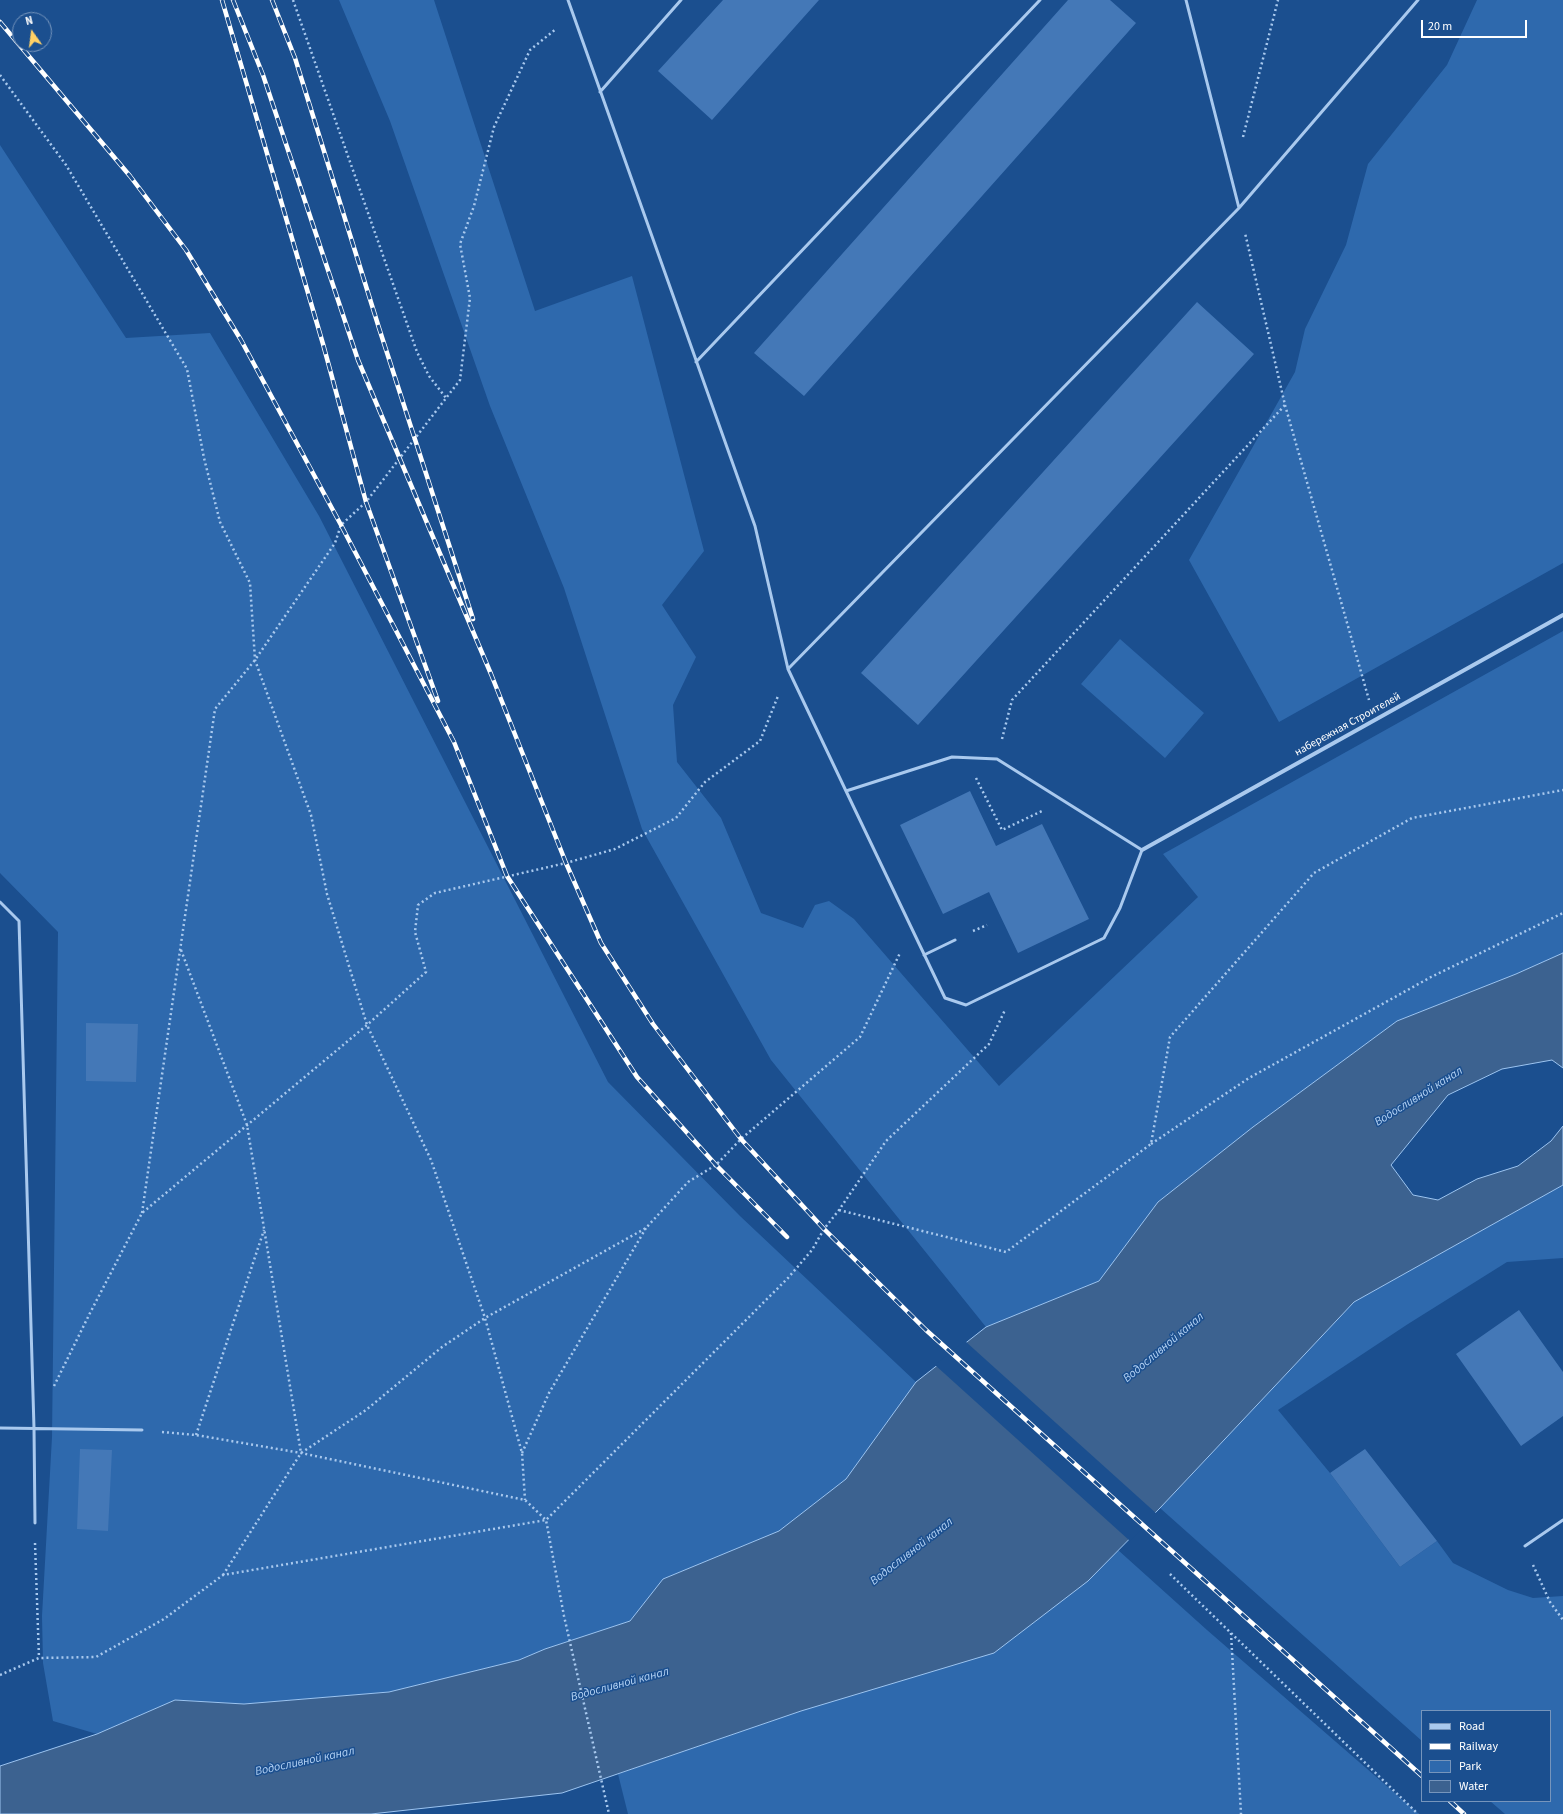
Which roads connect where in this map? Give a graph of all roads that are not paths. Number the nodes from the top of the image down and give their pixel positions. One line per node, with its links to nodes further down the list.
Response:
1 (568, 0): 6 (lane)
2 (682, 0): 6 (lane)
3 (1040, 0): 8 (lane)
4 (1186, 0): 7 (lane)
5 (1418, 0): 7 (lane)
6 (600, 92): 8 (lane)
7 (1239, 208): 10 (lane)
8 (696, 362): 10 (lane)
9 (1563, 615): 12 (street, набережная Строителей)
10 (788, 669): 11 (lane)
11 (846, 791): 12 (lane); 15 (lane)
12 (1142, 850): 15 (lane)
13 (0, 902): 17 (lane)
14 (955, 940): 15 (lane)
15 (924, 955)
16 (0, 1428): 17 (lane)
17 (34, 1428): 18 (lane); 20 (lane)
18 (142, 1430)
19 (1563, 1520): 21 (lane)
20 (35, 1523)
21 (1525, 1546)

